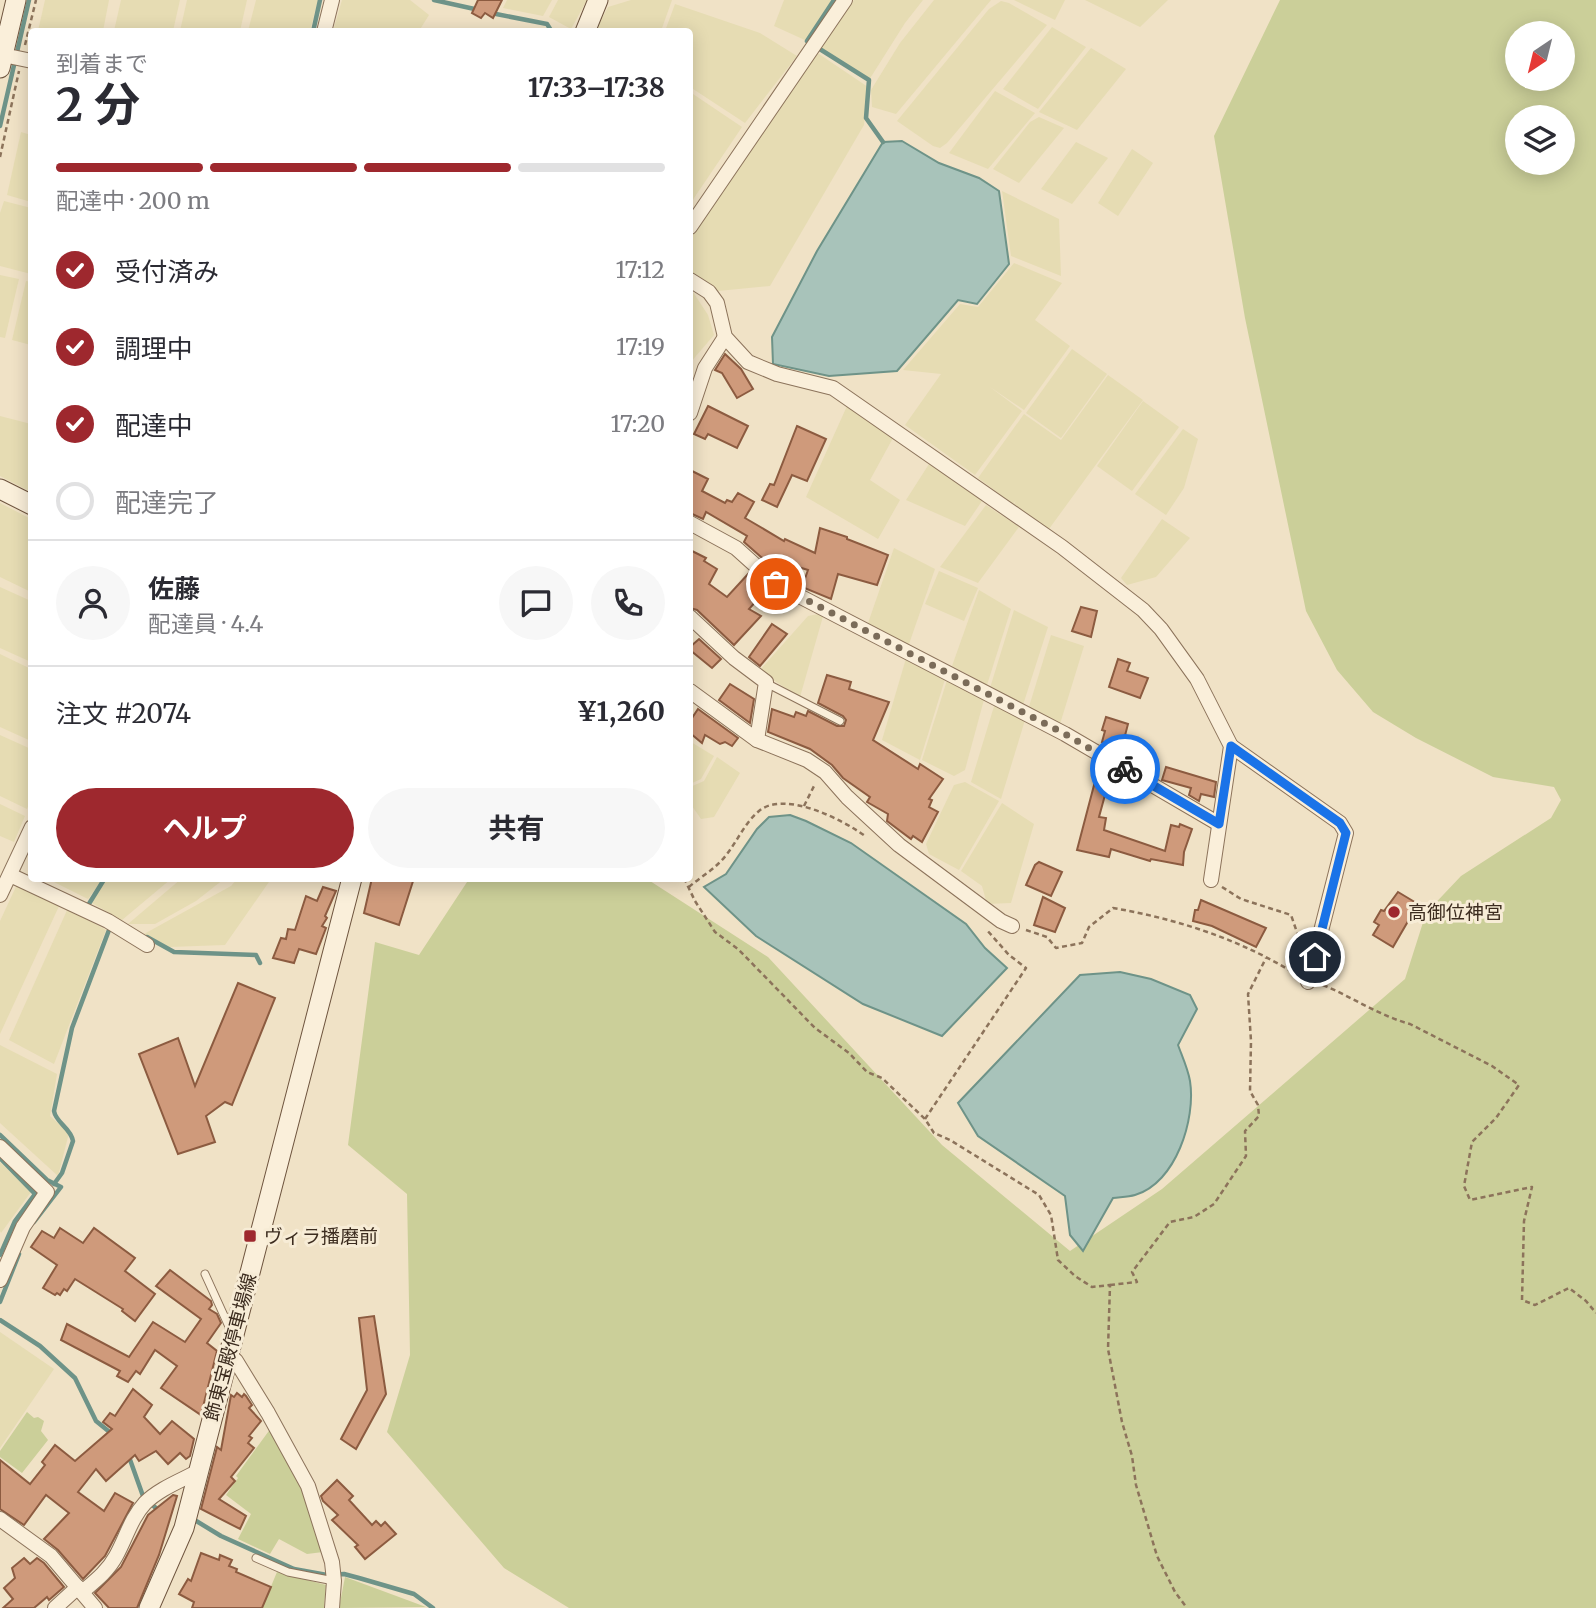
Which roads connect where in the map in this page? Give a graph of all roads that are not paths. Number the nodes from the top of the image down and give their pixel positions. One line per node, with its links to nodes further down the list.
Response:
1 (16, 0): 7 (main road)
2 (332, 0): 5 (street)
3 (598, 0): 6 (main road)
4 (845, 0): 8 (street)
5 (325, 28)
6 (587, 28)
7 (14, 60)
8 (693, 223)
9 (693, 282): 10 (street)
10 (724, 337): 11 (street); 20 (street)
11 (693, 404)
12 (0, 489): 13 (main road)
13 (28, 503)
14 (693, 525): 21 (street)
15 (693, 620): 16 (street)
16 (766, 682): 18 (lane); 19 (street)
17 (693, 693): 19 (street)
18 (840, 721)
19 (757, 740): 27 (street)
20 (1231, 746): 21 (street); 29 (street)
21 (1219, 824): 24 (street)
22 (28, 836): 23 (street)
23 (10, 875): 26 (street); 28 (street)
24 (1211, 880)
25 (351, 882): 33 (main road, 飾東宝殿停車場線)
26 (0, 895)
27 (1012, 926)
28 (146, 944)
29 (1308, 982)
30 (0, 1147): 32 (street)
31 (205, 1274): 33 (lane)
32 (0, 1279)
33 (231, 1345): 34 (main road, 飾東宝殿停車場線); 37 (street)
34 (197, 1472): 38 (street); 41 (main road, 飾東宝殿停車場線)
35 (0, 1519): 38 (street)
36 (256, 1558): 37 (lane)
37 (334, 1581): 42 (street)
38 (80, 1589): 39 (street); 40 (street)
39 (55, 1608)
40 (95, 1608)
41 (149, 1608)
42 (332, 1608)

